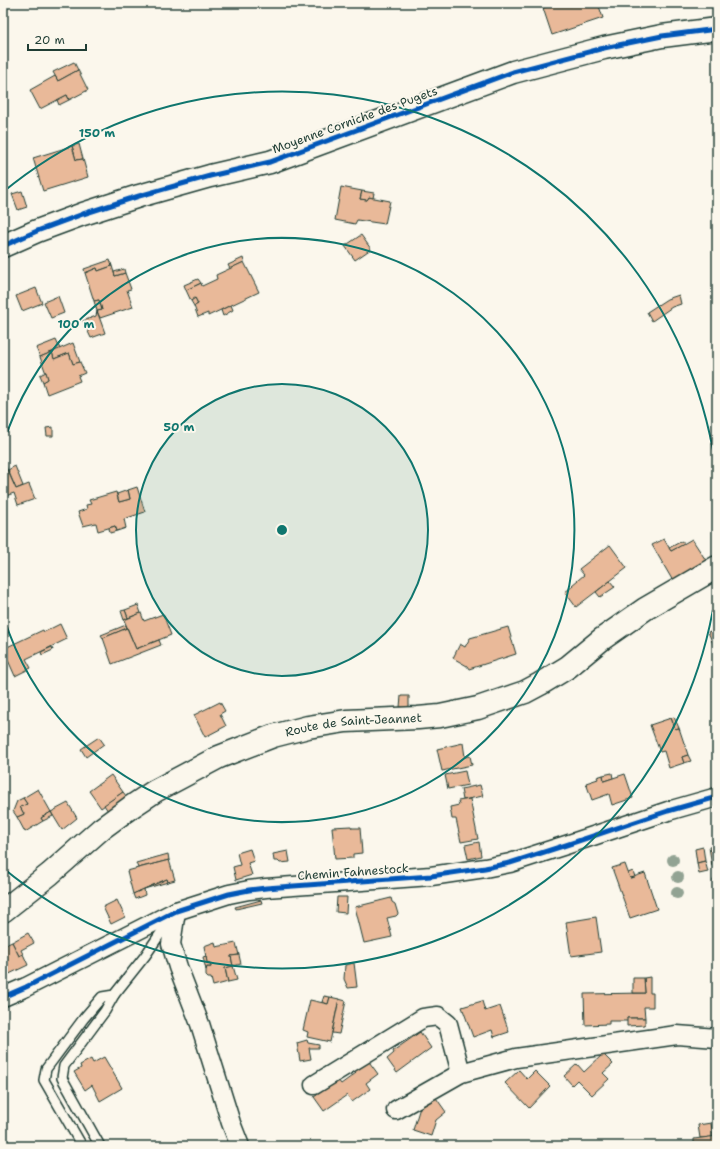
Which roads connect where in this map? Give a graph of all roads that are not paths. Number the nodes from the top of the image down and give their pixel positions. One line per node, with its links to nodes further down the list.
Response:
1 (717, 29): 2 (main road, Moyenne Corniche des Pugets)
2 (3, 246)
3 (717, 567): 6 (main road, Route de Saint-Jeannet)
4 (717, 797): 5 (street, Chemin Fahnestock)
5 (176, 910): 7 (lane); 8 (street, Chemin Fahnestock); 15 (street)
6 (3, 911)
7 (114, 995): 13 (lane); 14 (lane)
8 (3, 997)
9 (717, 1038): 10 (street)
10 (461, 1073): 11 (street); 12 (street)
11 (314, 1085)
12 (396, 1110)
13 (82, 1146)
14 (100, 1146)
15 (240, 1146)

